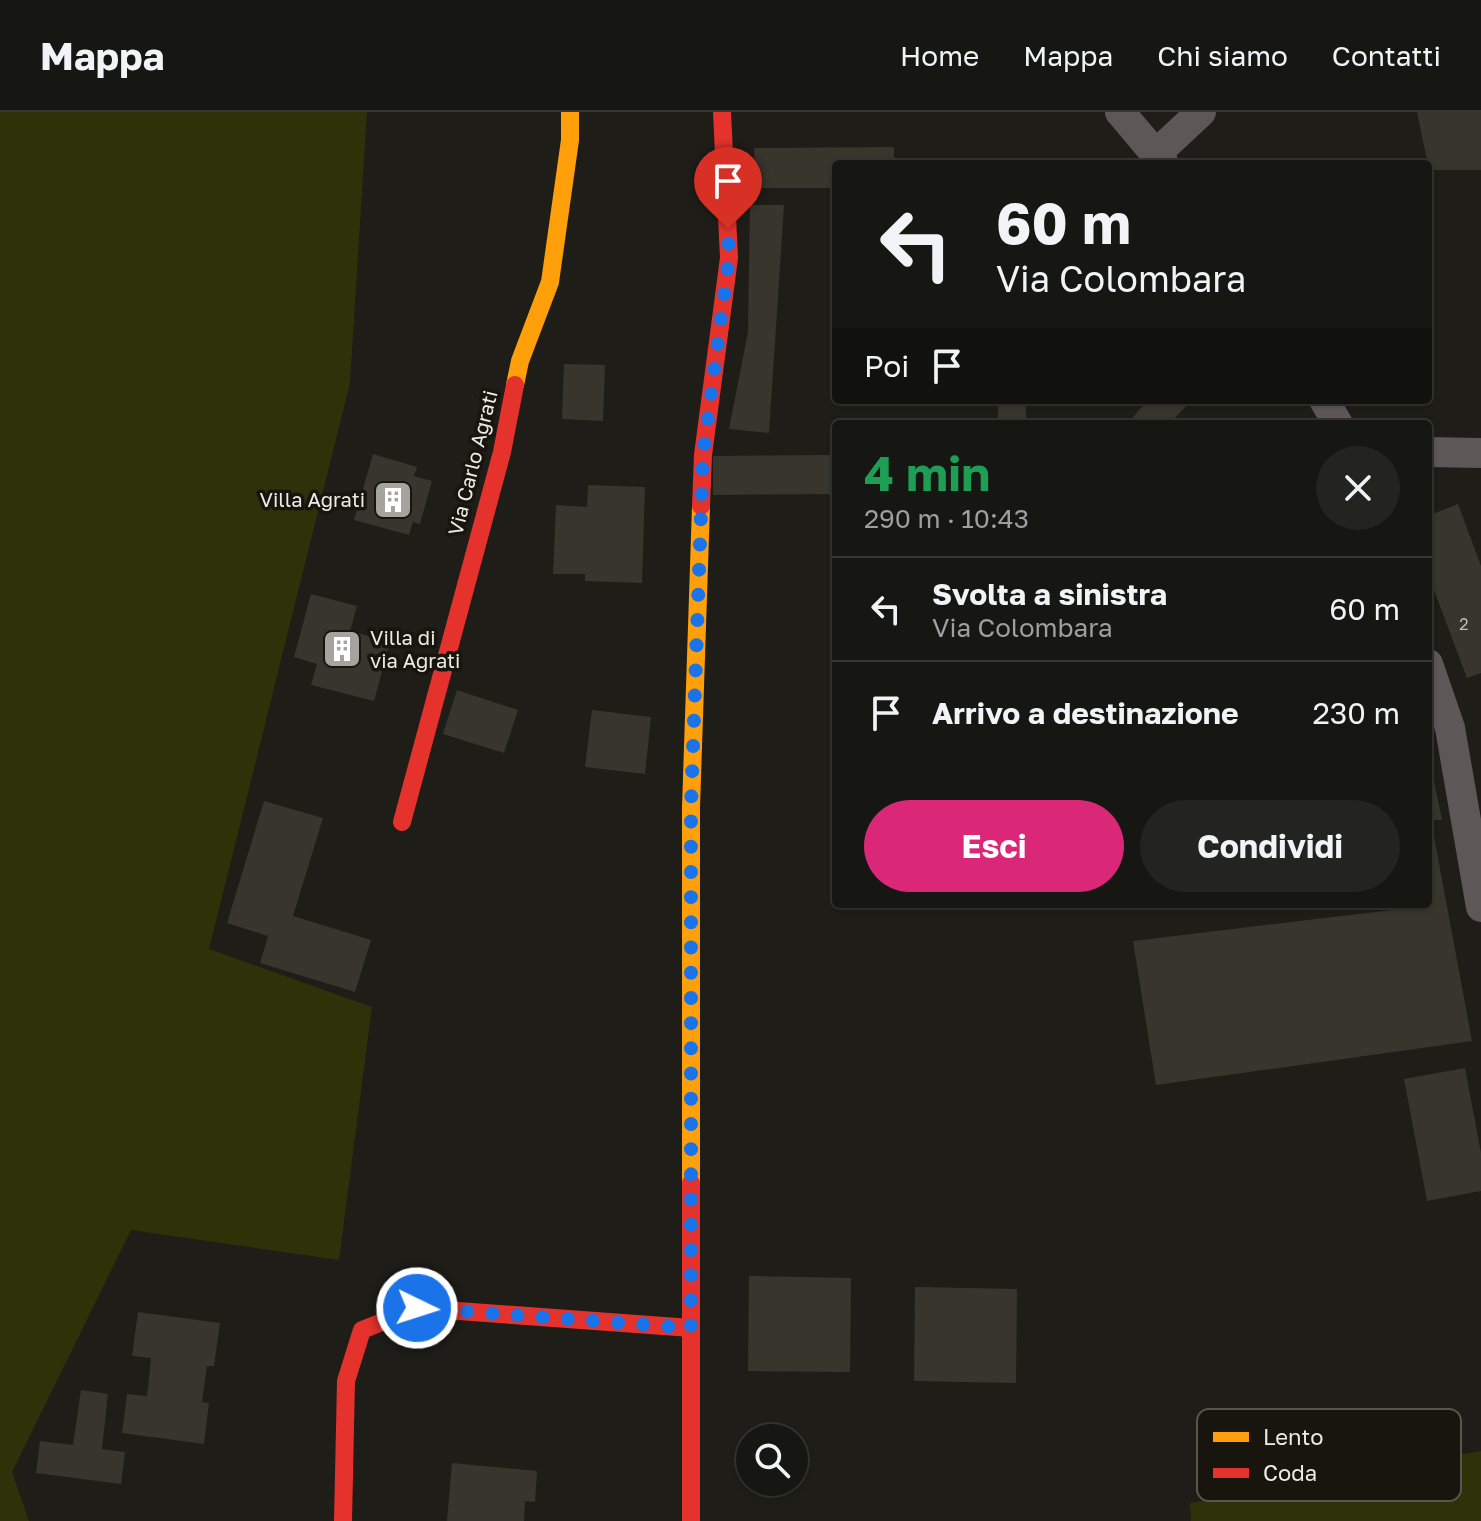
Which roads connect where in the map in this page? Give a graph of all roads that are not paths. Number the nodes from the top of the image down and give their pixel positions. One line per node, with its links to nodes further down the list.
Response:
1 (570, 112): 9 (street, Via Carlo Agrati)
2 (722, 112): 11 (street)
3 (1120, 112): 5 (street)
4 (1201, 112): 5 (street)
5 (1160, 159)
6 (1432, 452): 7 (street)
7 (1481, 453)
8 (1432, 676): 10 (street)
9 (402, 822)
10 (1481, 907)
11 (691, 1328): 12 (street); 13 (street)
12 (343, 1521)
13 (691, 1521)

